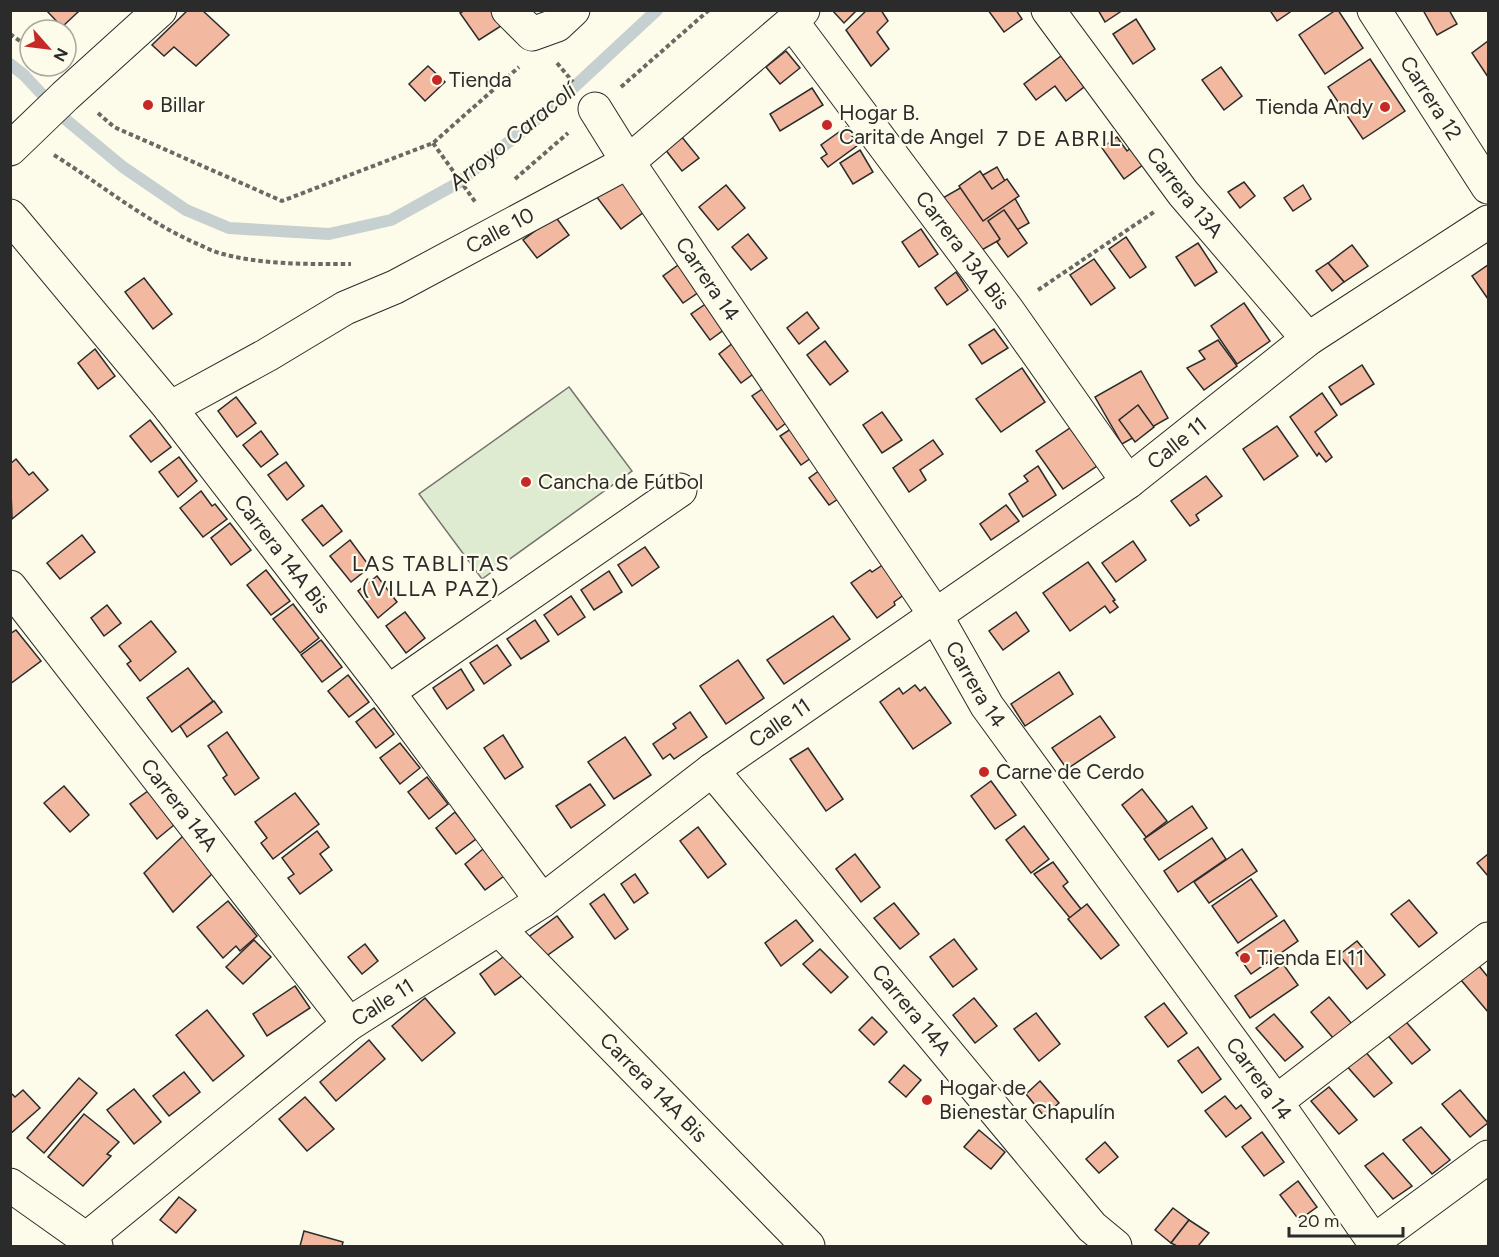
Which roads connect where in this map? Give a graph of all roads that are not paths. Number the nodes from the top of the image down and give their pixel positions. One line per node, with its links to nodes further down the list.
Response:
1 (160, 10): 8 (street)
2 (507, 10): 3 (street)
3 (573, 10)
4 (1048, 10): 13 (street, Carrera 13A)
5 (1374, 10): 10 (street, Carrera 12)
6 (798, 16): 9 (street, Calle 10); 15 (street, Carrera 13A Bis)
7 (595, 109): 9 (street, Carrera 14)
8 (22, 139)
9 (628, 162): 14 (street, Calle 10); 18 (street, Carrera 14)
10 (1488, 187)
11 (10, 216): 14 (street, Carrera 14A Bis)
12 (1488, 222): 13 (street, Calle 11)
13 (1308, 339): 15 (street, Calle 11)
14 (170, 408): 19 (street, Carrera 14A Bis)
15 (1128, 482): 18 (street, Calle 11)
16 (680, 490): 19 (street)
17 (10, 587): 24 (street, Carrera 14A)
18 (936, 616): 20 (street, Calle 11); 25 (street, Carrera 14)
19 (388, 693): 21 (street, Carrera 14A Bis)
20 (712, 770): 21 (street, Calle 11); 31 (street, Carrera 14A)
21 (542, 902): 22 (street, Calle 11)
22 (500, 930): 24 (street, Calle 11); 30 (street, Carrera 14A Bis)
23 (1488, 939): 25 (street)
24 (349, 1024): 28 (street, Calle 11)
25 (1276, 1102): 29 (street, Carrera 14)
26 (1488, 1157): 29 (street)
27 (10, 1185): 28 (street)
28 (90, 1243)
29 (1376, 1244)
30 (808, 1246)
31 (1115, 1246)

